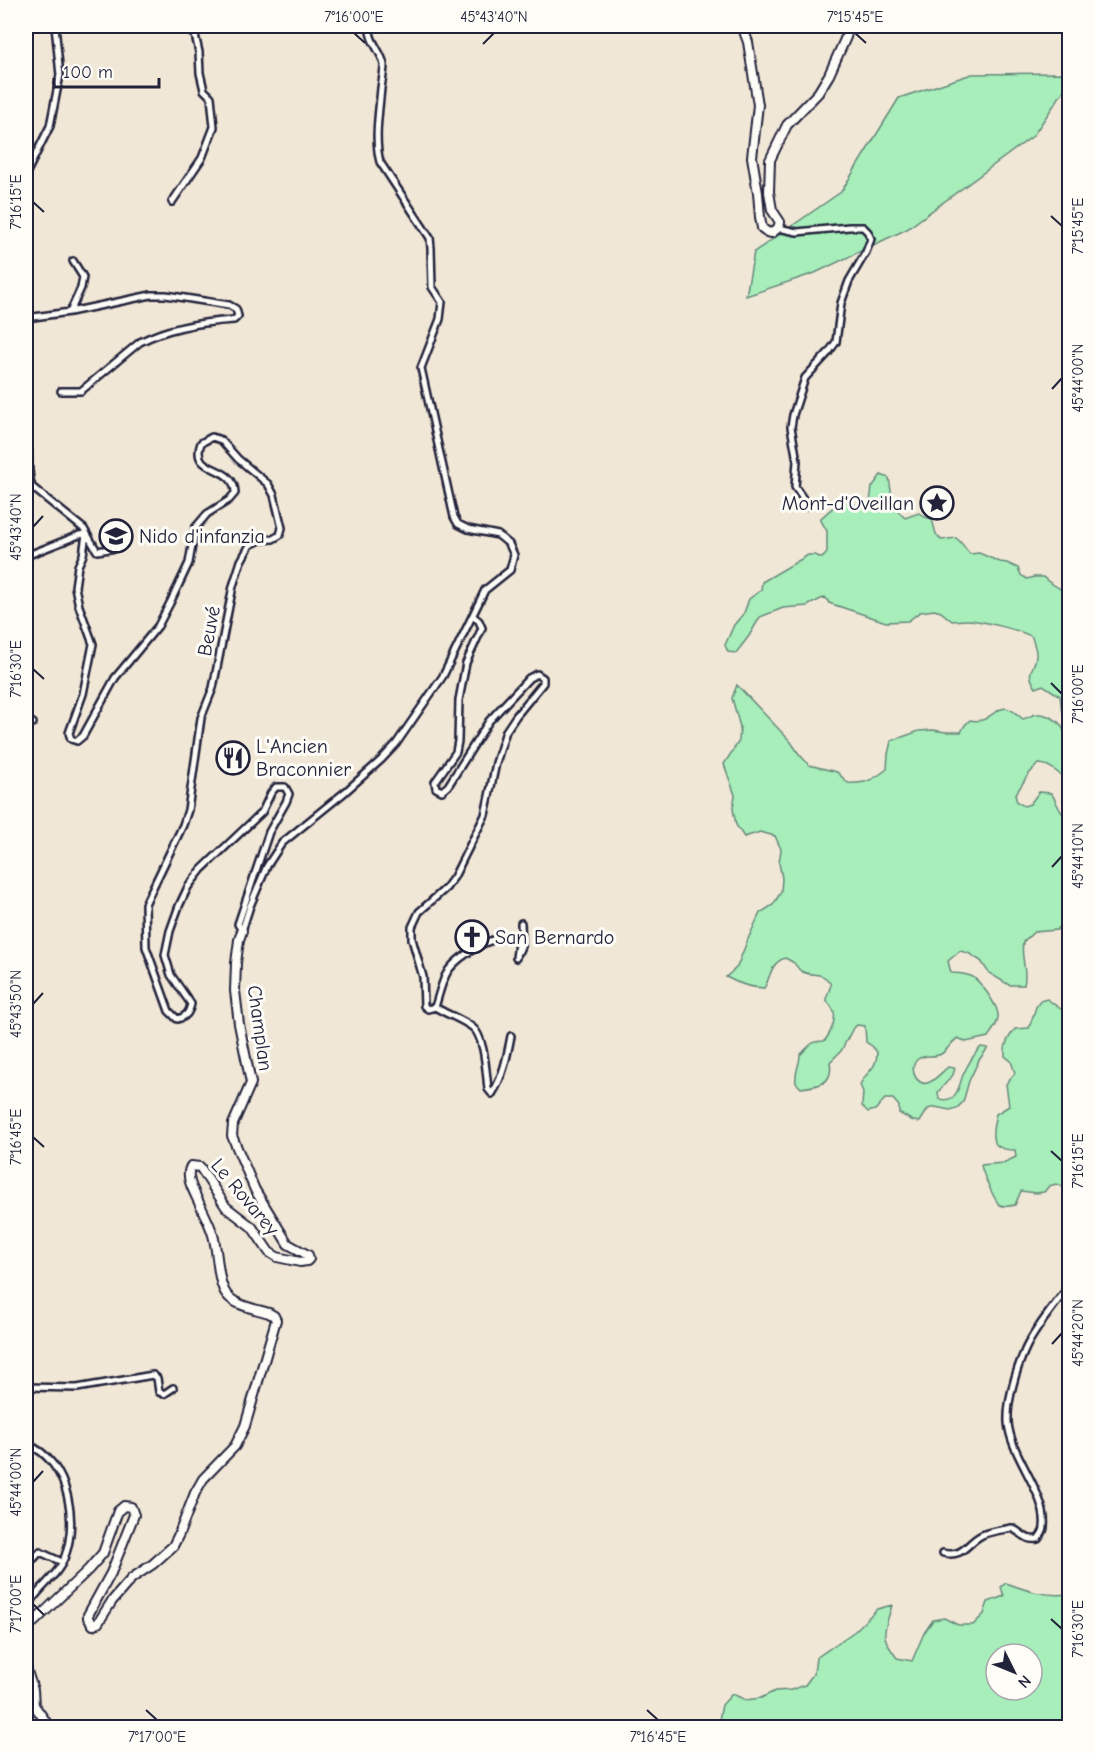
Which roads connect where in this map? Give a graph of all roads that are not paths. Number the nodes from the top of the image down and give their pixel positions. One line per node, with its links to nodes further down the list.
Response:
1 (55, 26): 6 (street)
2 (181, 26): 7 (street)
3 (370, 26): 20 (street)
4 (742, 26): 8 (street)
5 (849, 26): 8 (street)
6 (26, 174)
7 (172, 202)
8 (778, 228): 16 (street)
9 (26, 255): 11 (street)
10 (73, 261): 12 (street)
11 (26, 282)
12 (70, 312): 13 (street); 14 (street)
13 (26, 318)
14 (61, 391)
15 (26, 436): 17 (street)
16 (808, 506)
17 (86, 534): 18 (street); 19 (street); 24 (street, Beuvé)
18 (116, 548)
19 (26, 556)
20 (473, 616): 24 (street); 25 (street)
21 (26, 719): 22 (street)
22 (33, 723)
23 (521, 923): 25 (street)
24 (242, 931): 27 (street, Champlan)
25 (435, 1007): 26 (street)
26 (511, 1036)
27 (241, 1160): 36 (street, Le Rovarey)
28 (1070, 1286): 32 (street)
29 (26, 1387): 30 (street)
30 (173, 1388)
31 (26, 1444): 33 (street)
32 (943, 1553)
33 (62, 1562): 34 (street); 35 (street)
34 (26, 1567)
35 (26, 1614)
36 (26, 1626)
37 (26, 1668): 40 (street)
38 (26, 1725): 39 (street)
39 (36, 1728)
40 (46, 1728)

